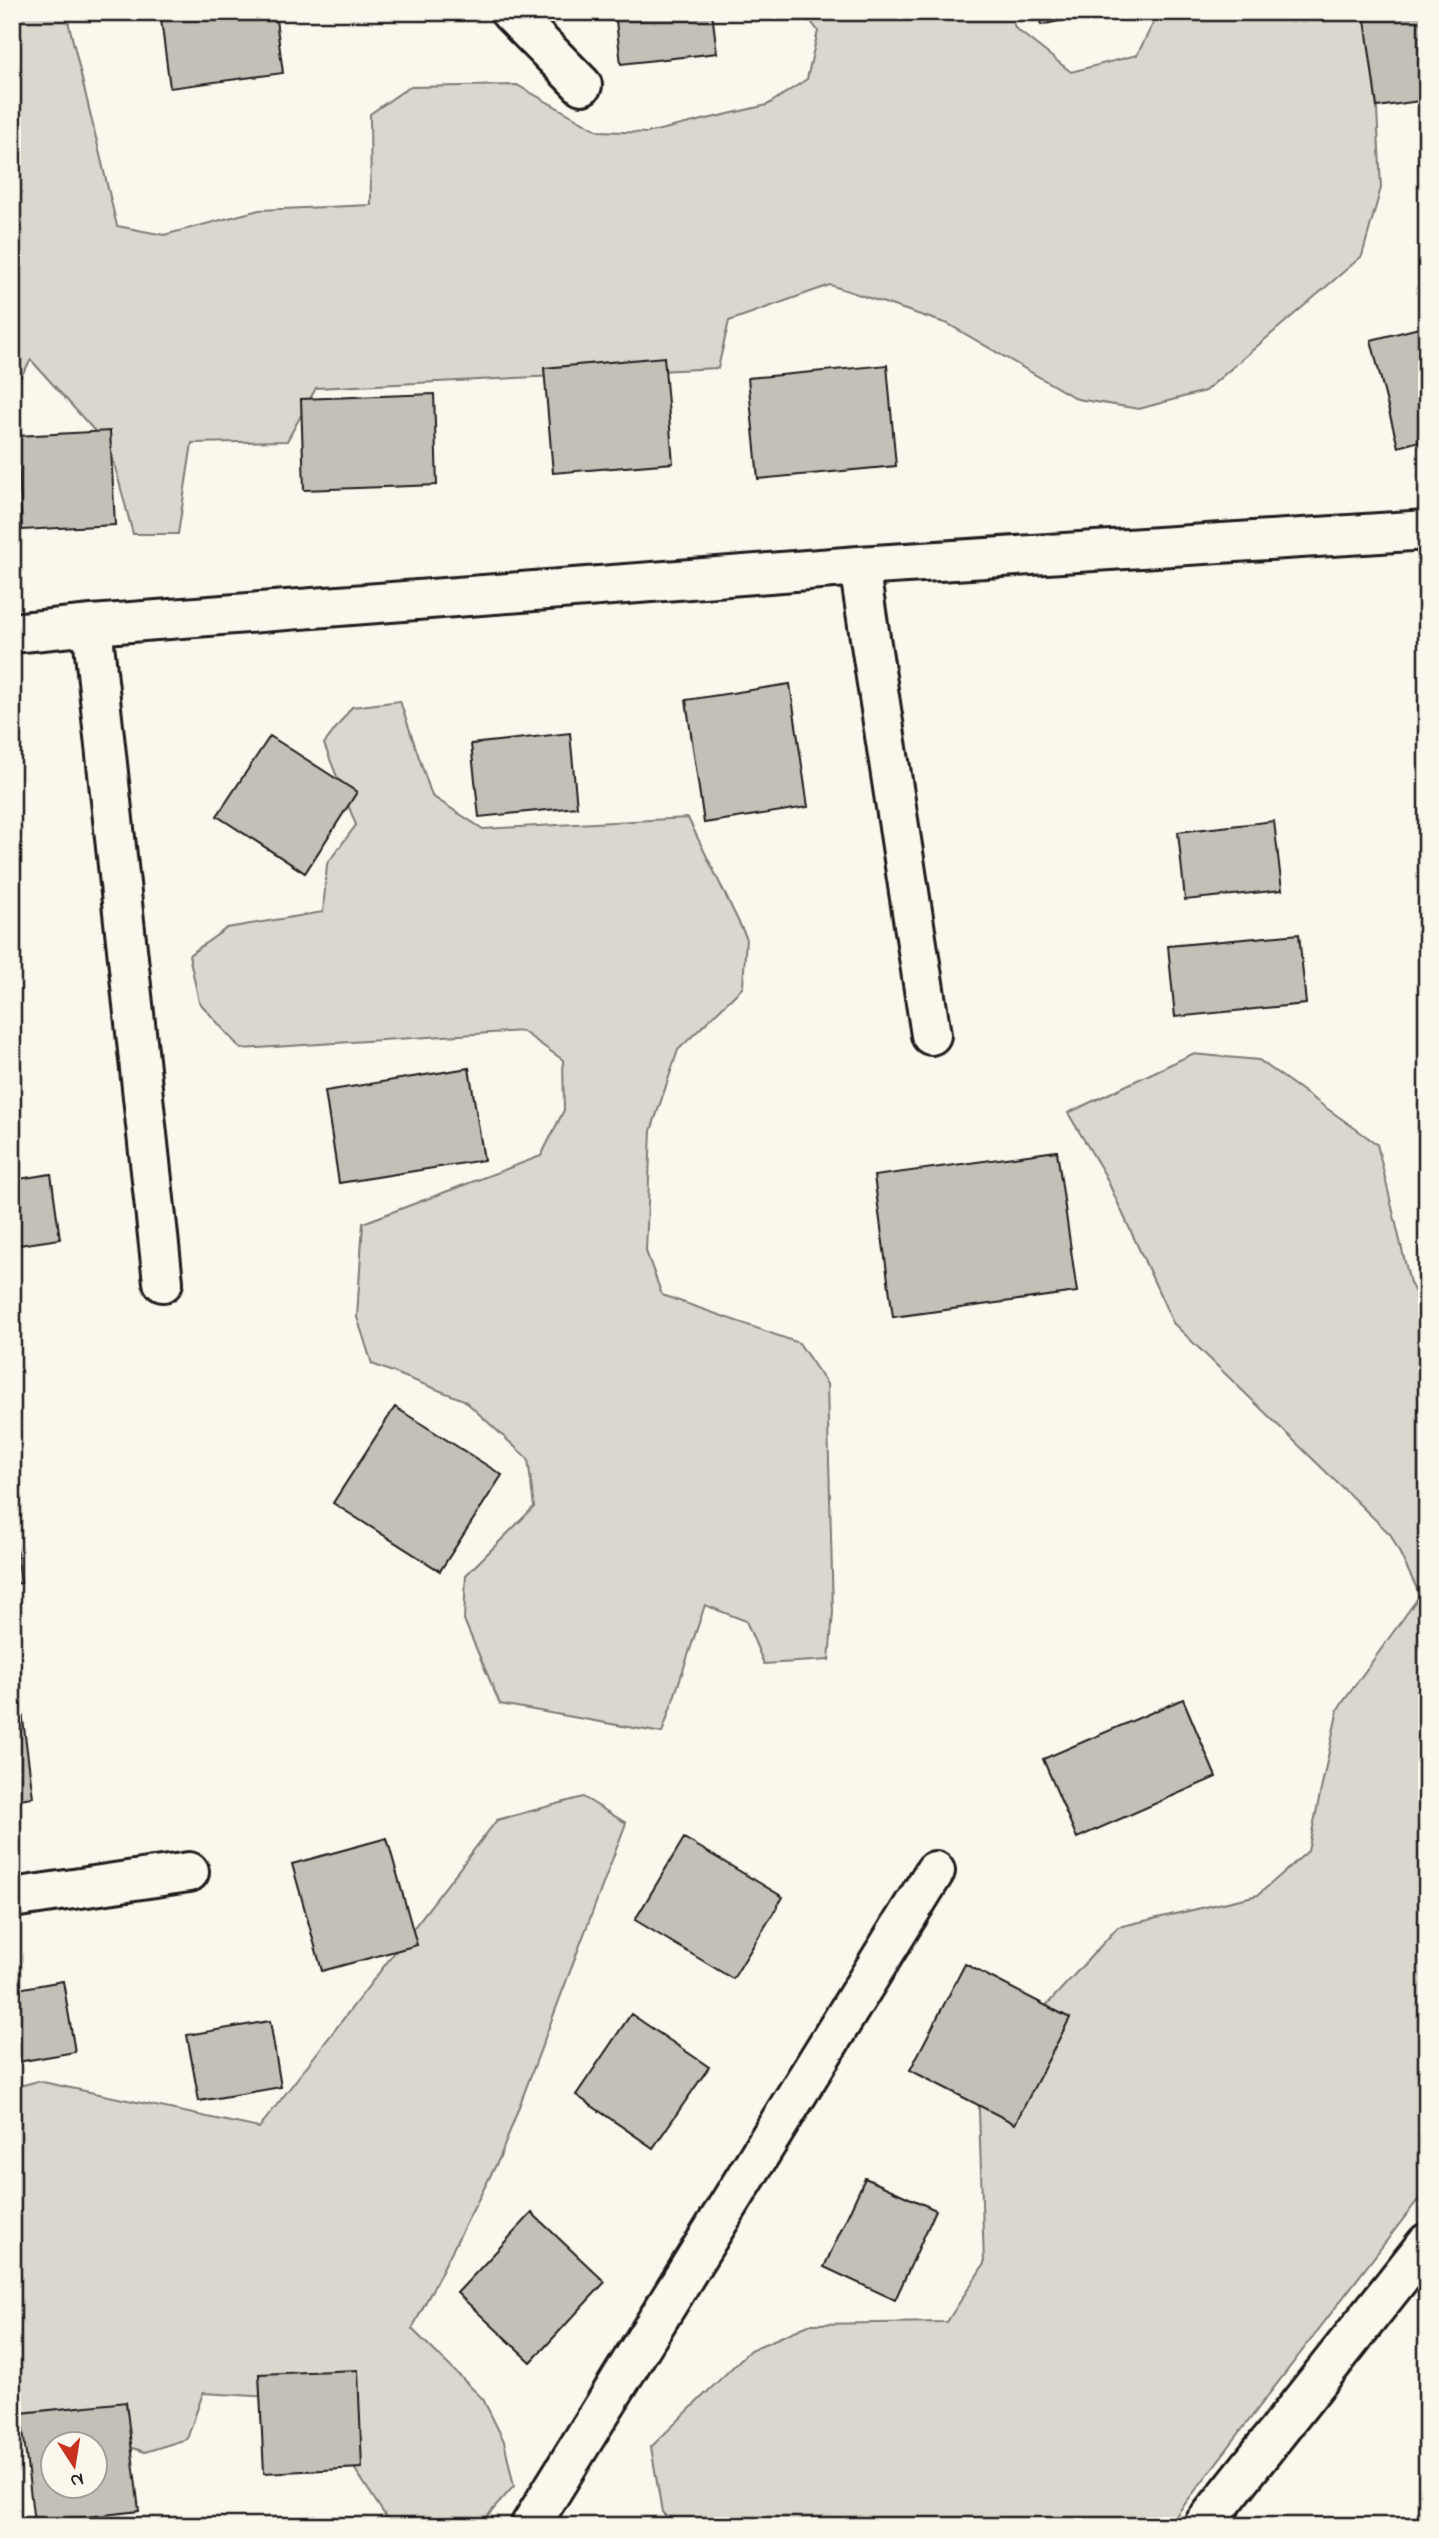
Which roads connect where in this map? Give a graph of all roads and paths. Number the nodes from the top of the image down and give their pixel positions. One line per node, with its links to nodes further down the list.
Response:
1 (510, 12): 2 (street)
2 (582, 85)
3 (1427, 530): 4 (street)
4 (859, 566): 5 (street); 7 (street)
5 (92, 625): 6 (street); 8 (street)
6 (12, 633)
7 (931, 1035)
8 (163, 1282)
9 (935, 1871): 13 (street)
10 (189, 1872): 11 (street)
11 (12, 1898)
12 (1427, 2243): 14 (street)
13 (530, 2526)
14 (1203, 2526)

